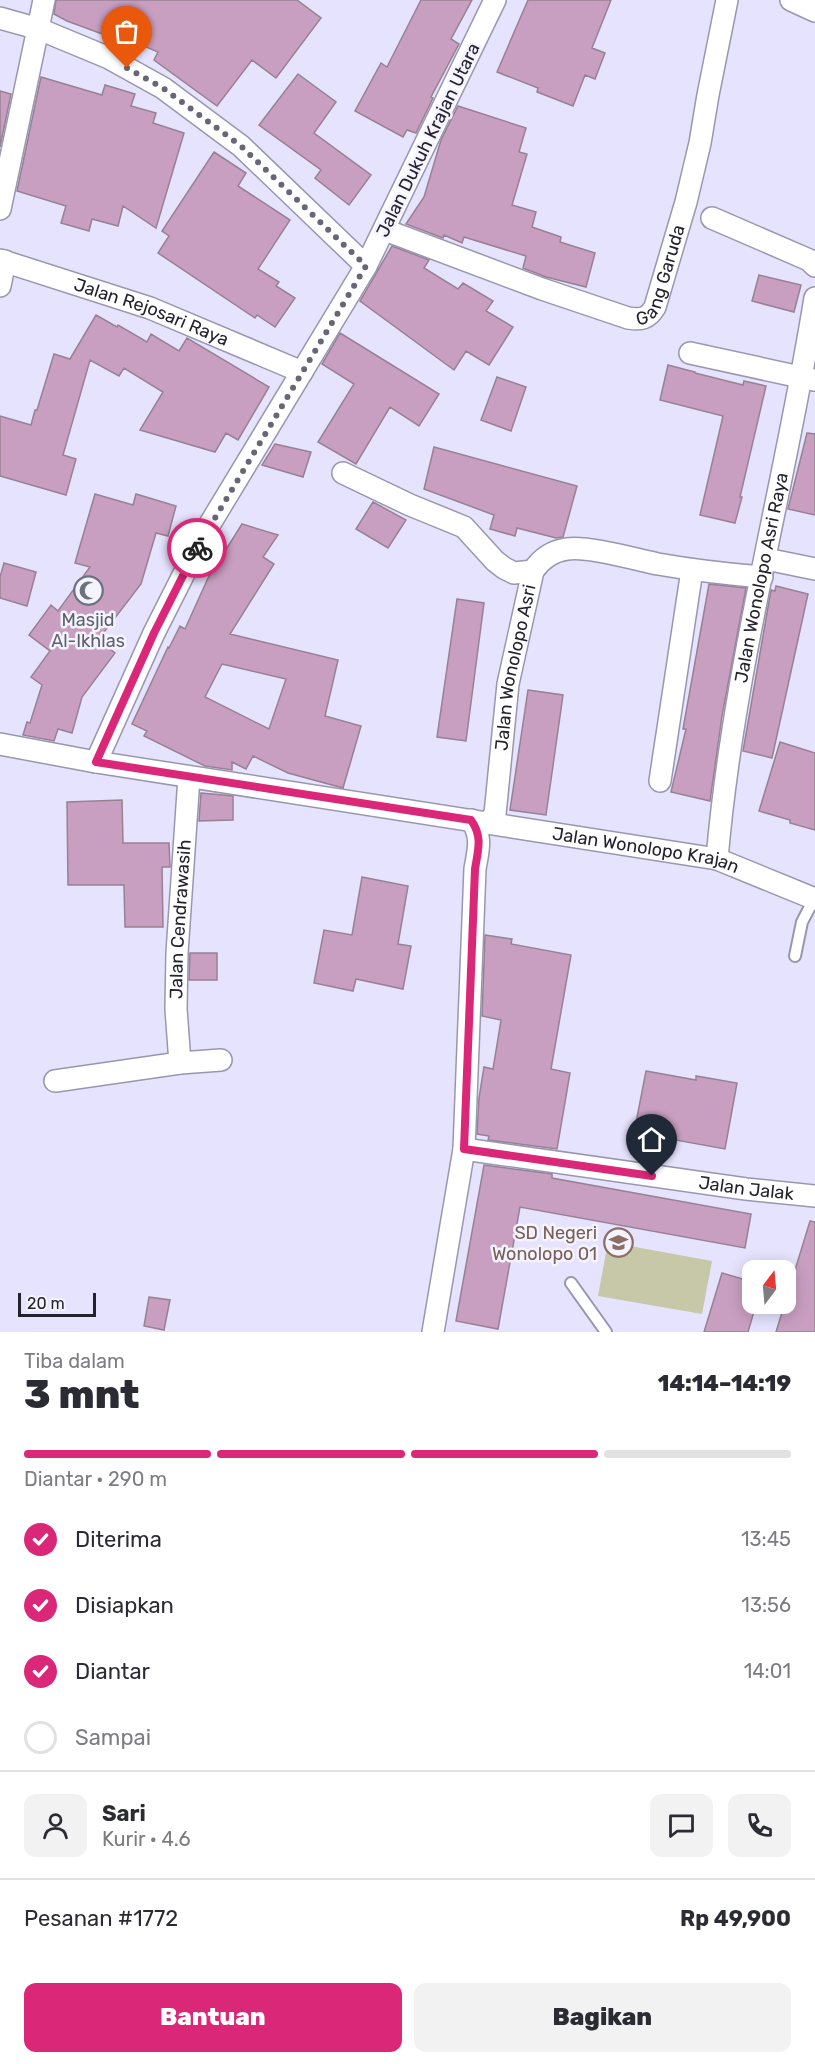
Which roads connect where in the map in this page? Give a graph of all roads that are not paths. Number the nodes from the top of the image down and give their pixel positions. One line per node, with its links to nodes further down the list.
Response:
1 (44, 0): 7 (street)
2 (495, 0): 10 (street, Jalan Dukuh Krajan Utara)
3 (727, 0): 10 (street, Gang Garuda)
4 (791, 0): 5 (street)
5 (815, 11)
6 (0, 18): 7 (street)
7 (39, 29): 8 (street); 12 (street)
8 (0, 209)
9 (712, 218): 13 (street)
10 (385, 230): 12 (street, Jalan Dukuh Krajan Utara)
11 (3, 261): 14 (street); 17 (street, Jalan Rejosari Raya)
12 (366, 266): 17 (street, Jalan Dukuh Krajan Utara)
13 (815, 266)
14 (0, 286)
15 (815, 298): 18 (street, Jalan Wonolopo Asri Raya)
16 (690, 353): 18 (street)
17 (302, 372): 25 (street)
18 (809, 378): 20 (street, Jalan Wonolopo Asri Raya)
19 (343, 473): 23 (street)
20 (764, 568): 21 (street, Jalan Wonolopo Asri); 22 (street, Jalan Wonolopo Asri); 29 (street, Jalan Wonolopo Asri Raya)
21 (815, 569)
22 (692, 570): 23 (street, Jalan Wonolopo Asri); 27 (street)
23 (533, 571): 28 (street, Jalan Wonolopo Asri)
24 (0, 744): 25 (street, Jalan Wonolopo Krajan)
25 (96, 762): 26 (street, Jalan Wonolopo Krajan)
26 (189, 777): 28 (street, Jalan Wonolopo Krajan); 33 (street, Jalan Cendrawasih)
27 (660, 781)
28 (480, 821): 29 (street, Jalan Wonolopo Krajan); 35 (street)
29 (717, 859): 30 (street, Jalan Wonolopo Krajan)
30 (814, 899): 31 (lane)
31 (795, 956)
32 (221, 1060): 33 (street)
33 (180, 1062): 34 (street)
34 (55, 1080)
35 (464, 1149): 36 (street, Jalan Jalak); 38 (street)
36 (815, 1196)
37 (571, 1283): 39 (lane)
38 (433, 1332)
39 (606, 1332)

